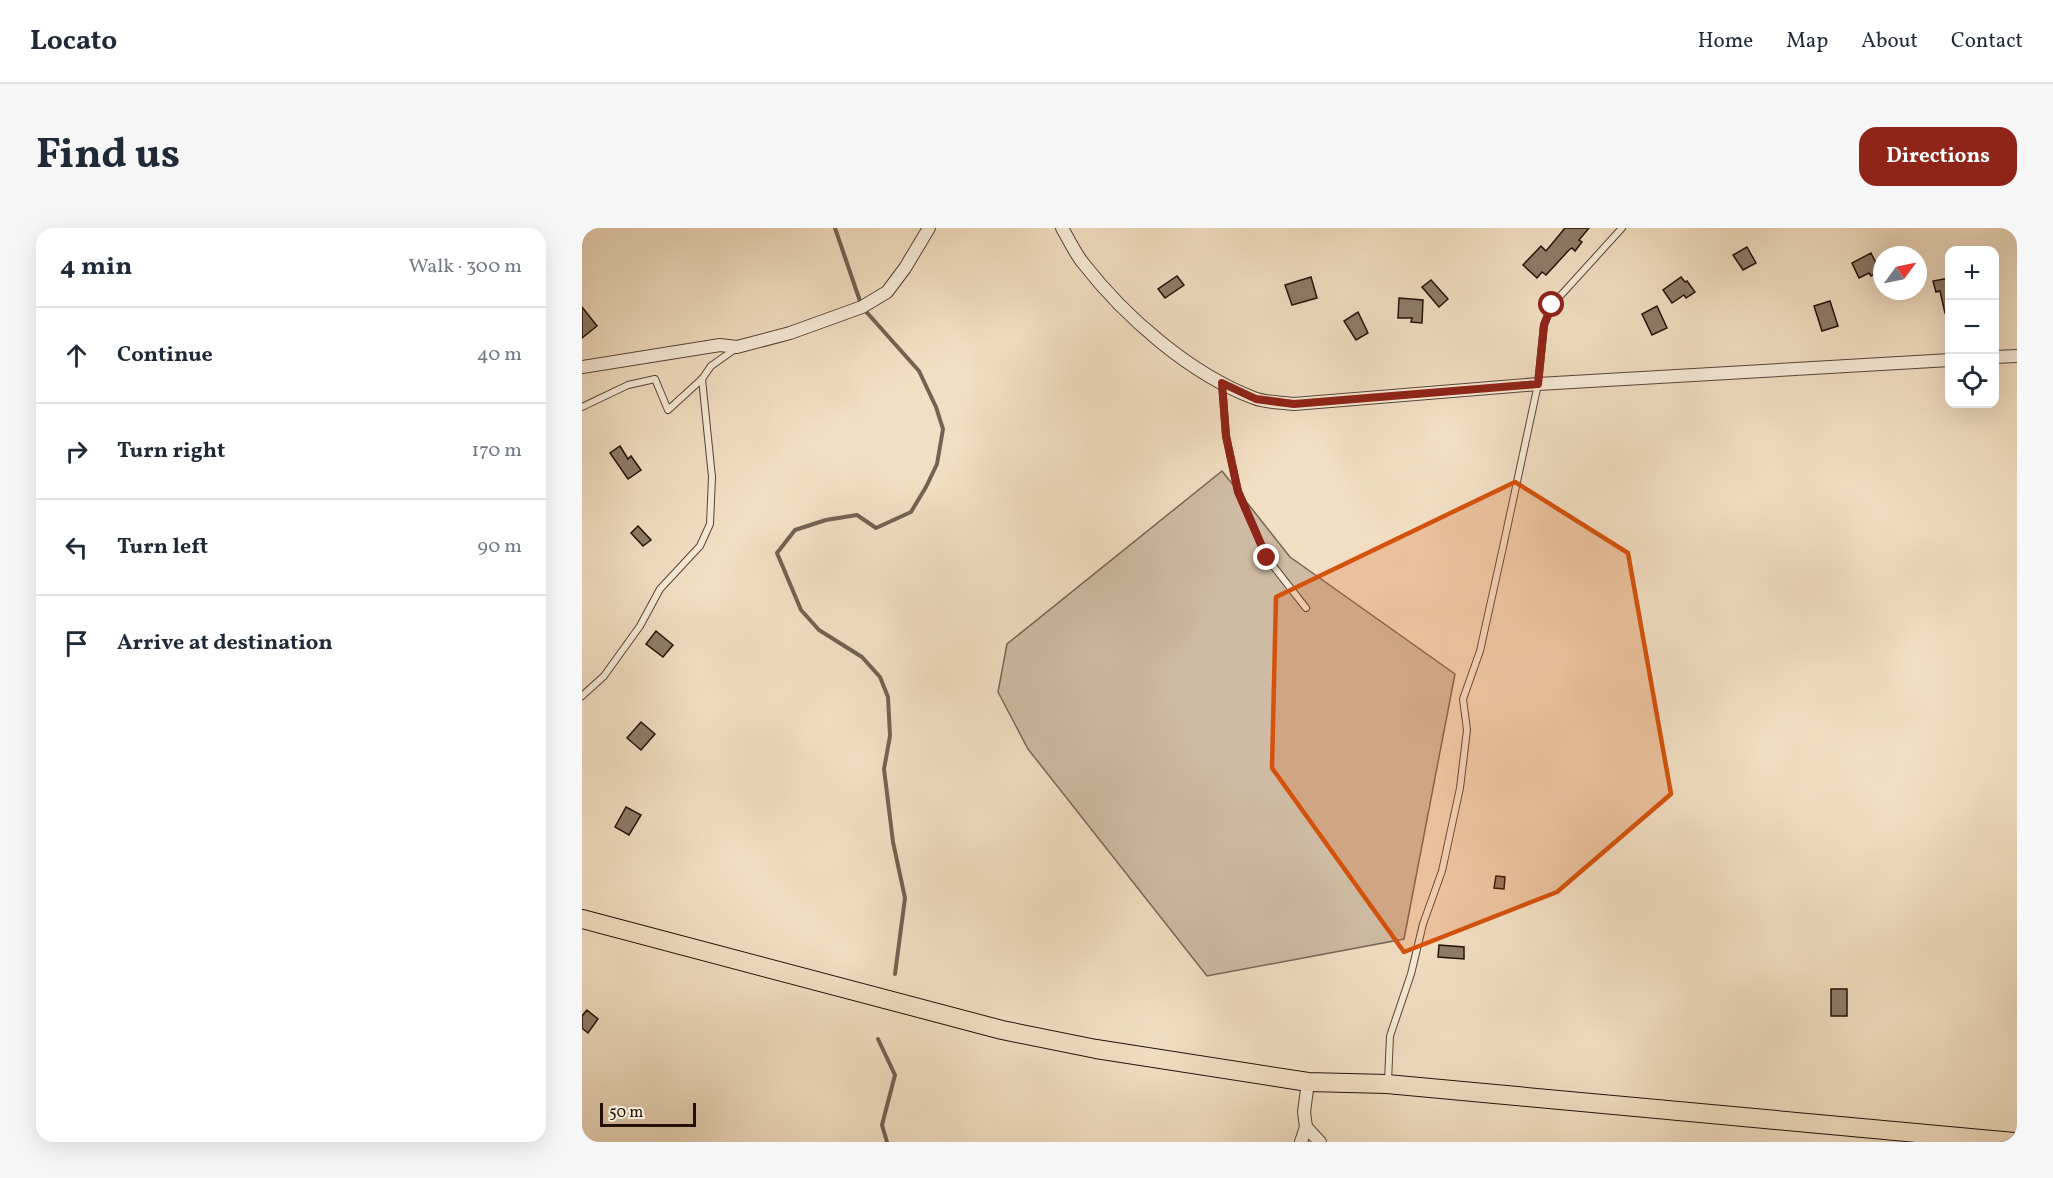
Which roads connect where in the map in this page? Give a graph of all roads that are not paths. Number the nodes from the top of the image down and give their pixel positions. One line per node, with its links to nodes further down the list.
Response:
1 (929, 228): 4 (street)
2 (1062, 228): 10 (street)
3 (1622, 228): 11 (lane)
4 (737, 347): 8 (street); 9 (lane)
5 (2017, 356): 6 (street)
6 (1999, 357)
7 (1945, 360): 11 (street)
8 (582, 367)
9 (702, 379): 12 (lane); 14 (lane)
10 (1222, 383): 11 (street); 13 (lane)
11 (1538, 384): 17 (lane)
12 (582, 407)
13 (1306, 608)
14 (582, 696)
15 (582, 919): 16 (main road)
16 (1308, 1082): 17 (main road); 18 (street)
17 (1387, 1084): 21 (main road)
18 (1306, 1127): 19 (street); 20 (street)
19 (1301, 1142)
20 (1320, 1142)
21 (2014, 1142)

